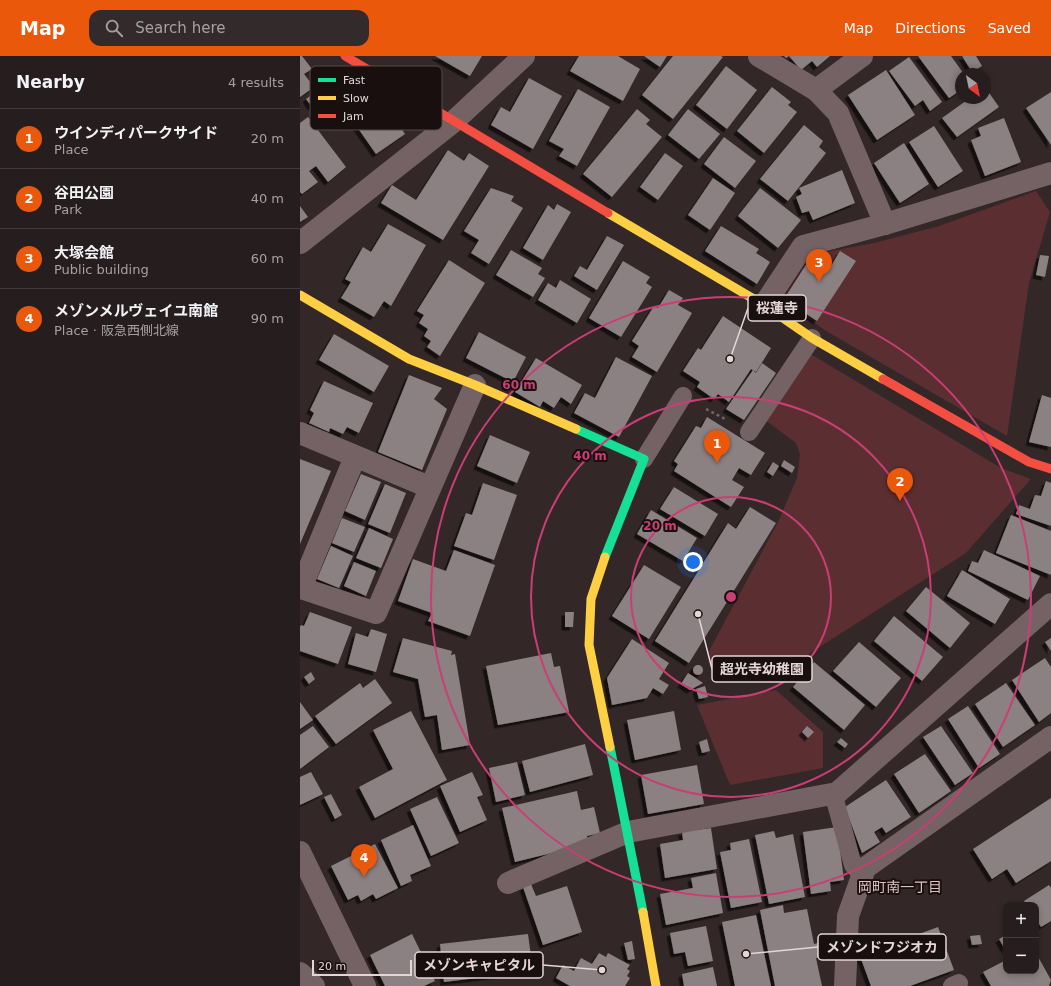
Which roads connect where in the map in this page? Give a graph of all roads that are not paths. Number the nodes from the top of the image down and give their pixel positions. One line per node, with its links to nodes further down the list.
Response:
1 (345, 56): 5 (street)
2 (524, 56): 8 (street)
3 (759, 56): 6 (street)
4 (862, 56): 6 (street)
5 (361, 66)
6 (816, 90): 10 (street)
7 (442, 115): 8 (street)
8 (453, 122): 11 (street); 13 (street)
9 (1051, 173): 10 (street)
10 (885, 224): 13 (street)
11 (300, 243)
12 (300, 295): 15 (street)
13 (764, 305): 14 (street)
14 (812, 338): 17 (lane); 21 (street)
15 (475, 385): 20 (street); 22 (street)
16 (683, 396): 20 (lane)
17 (749, 432)
18 (300, 433): 19 (street)
19 (355, 456): 22 (street); 22 (street)
20 (644, 459): 26 (street)
21 (1051, 469)
22 (429, 487)
23 (1051, 604): 25 (street)
24 (1051, 737): 28 (street)
25 (833, 794): 26 (street); 28 (lane)
26 (628, 832): 29 (street); 33 (street)
27 (300, 852): 32 (street)
28 (862, 874): 34 (street)
29 (508, 883)
30 (300, 973): 31 (street)
31 (314, 986)
32 (365, 986)
33 (656, 986)
34 (845, 986)

